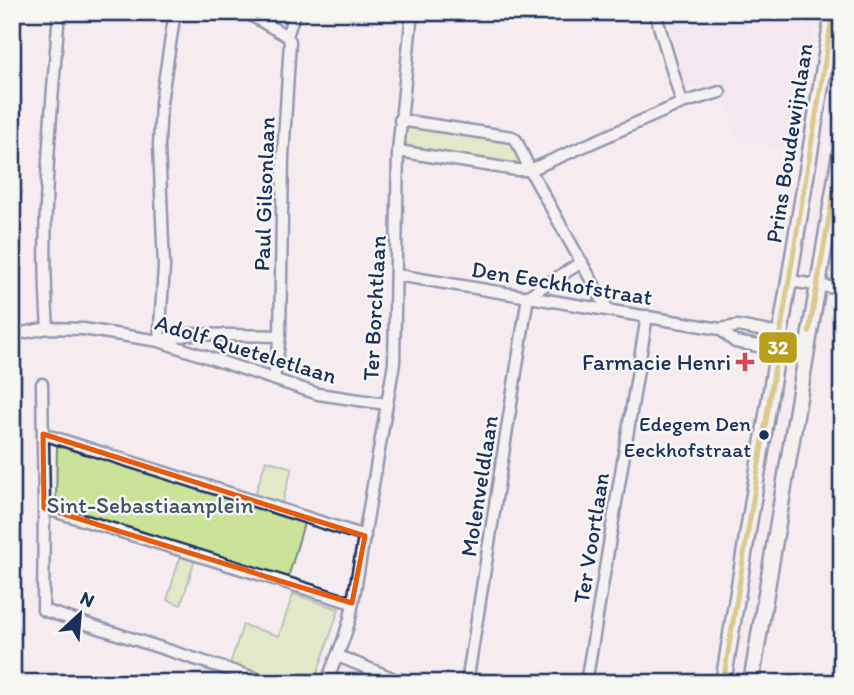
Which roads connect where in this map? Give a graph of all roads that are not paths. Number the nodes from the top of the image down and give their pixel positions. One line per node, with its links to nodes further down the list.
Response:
1 (59, 12): 23 (street)
2 (175, 12): 28 (street)
3 (245, 12): 8 (street)
4 (295, 12): 8 (street, Paul Gilsonlaan)
5 (412, 12): 11 (street, Ter Borchtlaan)
6 (655, 12): 10 (street)
7 (833, 12): 17 (main road, Prins Boudewijnlaan)
8 (288, 36): 27 (street, Paul Gilsonlaan)
9 (720, 92): 10 (street)
10 (681, 103): 14 (street)
11 (400, 120): 13 (street, Ter Borchtlaan); 14 (street)
12 (842, 142): 18 (main road)
13 (398, 151): 14 (street); 16 (street, Ter Borchtlaan)
14 (530, 170): 15 (street)
15 (582, 262): 20 (street); 21 (street)
16 (397, 275): 20 (street, Den Eeckhofstraat); 33 (street, Ter Borchtlaan)
17 (790, 281): 18 (street); 25 (main road, Prins Boudewijnlaan)
18 (818, 285): 19 (street); 30 (main road)
19 (842, 289)
20 (528, 296): 21 (street, Den Eeckhofstraat); 42 (street, Molenveldlaan)
21 (608, 310): 22 (street, Den Eeckhofstraat)
22 (647, 316): 24 (street, Den Eeckhofstraat); 43 (street, Ter Voortlaan)
23 (48, 328): 26 (street, Adolf Queteletlaan); 28 (street, Adolf Queteletlaan)
24 (720, 329): 25 (street, Den Eeckhofstraat); 29 (street, Den Eeckhofstraat)
25 (781, 334): 29 (main road, Prins Boudewijnlaan)
26 (12, 335)
27 (279, 336): 28 (street); 31 (street, Paul Gilsonlaan)
28 (159, 341): 31 (street, Adolf Queteletlaan)
29 (776, 350): 30 (street); 44 (main road, Prins Boudewijnlaan)
30 (805, 354): 45 (main road)
31 (274, 379): 33 (street, Adolf Queteletlaan)
32 (42, 384): 34 (street)
33 (386, 404): 36 (street, Ter Borchtlaan)
34 (43, 434): 35 (street); 36 (street)
35 (44, 508): 37 (street); 39 (street)
36 (365, 536): 37 (street, Ter Borchtlaan)
37 (352, 603): 38 (street, Ter Borchtlaan)
38 (338, 656): 40 (street, Ter Borchtlaan); 41 (street)
39 (270, 683)
40 (326, 683)
41 (404, 683)
42 (467, 683)
43 (586, 683)
44 (723, 683)
45 (751, 683)

